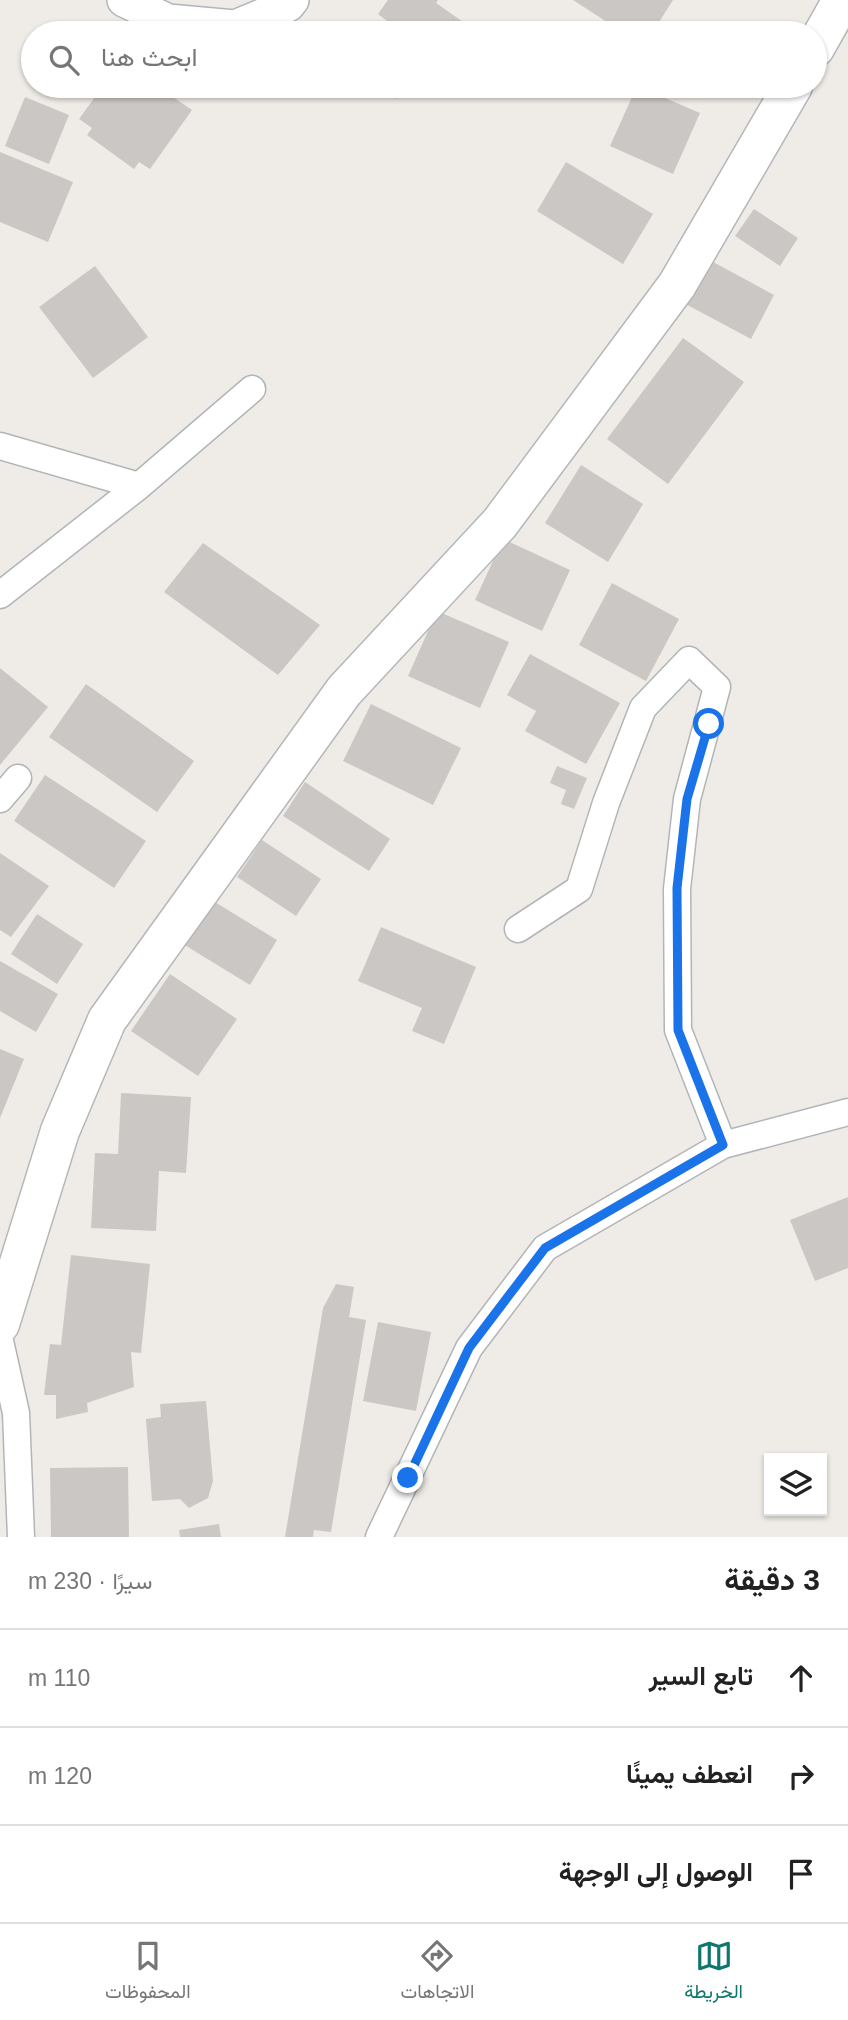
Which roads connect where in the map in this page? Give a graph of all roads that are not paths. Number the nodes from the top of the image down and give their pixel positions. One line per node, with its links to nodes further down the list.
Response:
1 (124, 0): 4 (street)
2 (292, 0): 5 (street)
3 (842, 0): 6 (main road)
4 (167, 21)
5 (249, 21)
6 (827, 27)
7 (786, 98): 17 (main road)
8 (252, 389): 10 (street)
9 (0, 446): 10 (street)
10 (139, 486): 11 (street)
11 (0, 595)
12 (18, 778): 13 (street)
13 (0, 799)
14 (518, 929): 16 (street)
15 (848, 1112): 16 (street)
16 (723, 1145): 20 (street)
17 (0, 1324)
18 (0, 1341): 19 (street)
19 (21, 1537)
20 (379, 1537)

